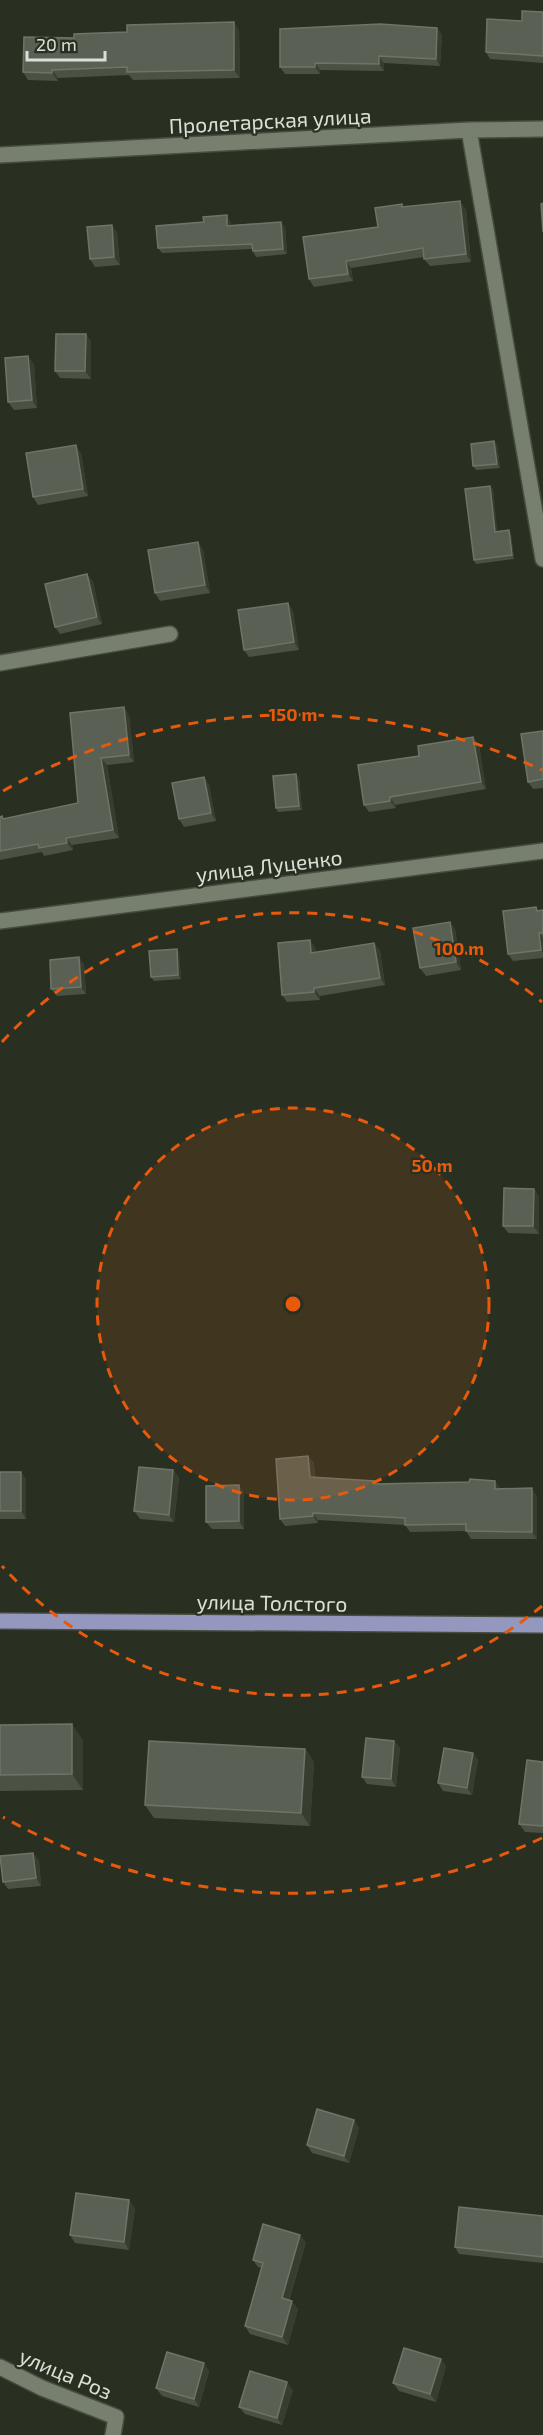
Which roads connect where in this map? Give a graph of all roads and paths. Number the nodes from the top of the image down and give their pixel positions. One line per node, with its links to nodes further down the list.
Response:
1 (543, 129): 2 (street, Пролетарская улица)
2 (469, 130): 3 (street, Пролетарская улица); 4 (street)
3 (0, 155)
4 (543, 558)
5 (170, 634): 6 (street)
6 (0, 663)
7 (543, 852): 8 (street, улица Луценко)
8 (0, 921)
9 (0, 1621): 10 (main road, улица Толстого)
10 (543, 1625)
11 (0, 2367): 12 (street, улица Роз)
12 (113, 2435)

